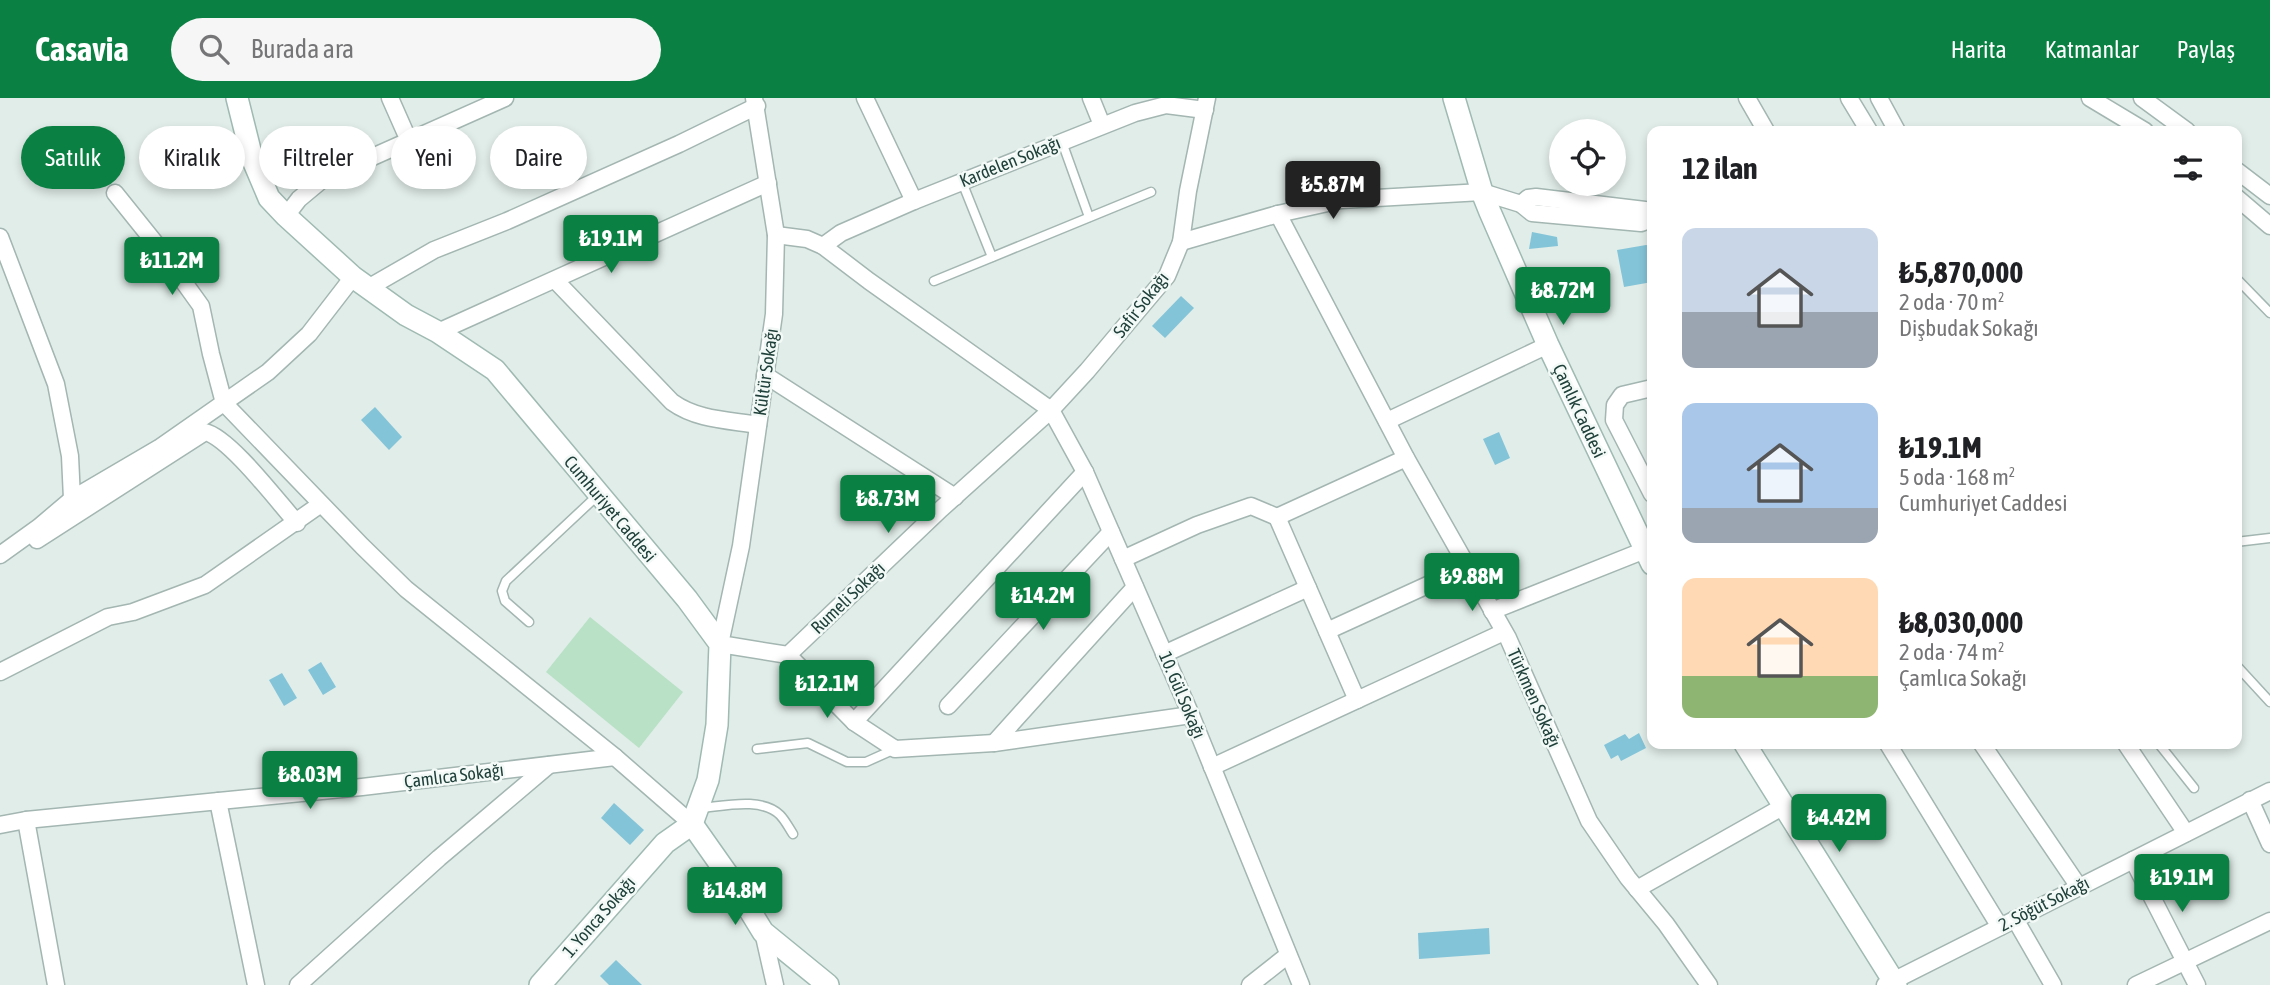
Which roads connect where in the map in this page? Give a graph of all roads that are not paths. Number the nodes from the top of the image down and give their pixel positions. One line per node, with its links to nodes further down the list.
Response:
1 (237, 98): 35 (main road, Cumhuriyet Caddesi)
2 (390, 98): 15 (street)
3 (505, 98): 16 (street)
4 (865, 98): 31 (street)
5 (1091, 98): 14 (street)
6 (1454, 98): 28 (main road, Çamlık Caddesi)
7 (1747, 98): 17 (street)
8 (1849, 98): 18 (street)
9 (1879, 98): 19 (street)
10 (2090, 98): 20 (street)
11 (2142, 98): 21 (street)
12 (755, 102): 26 (street, Kültür Sokağı); 45 (street)
13 (1206, 104): 14 (street, Kardelen Sokağı); 40 (street, Safir Sokağı)
14 (1102, 125): 22 (street, Kardelen Sokağı)
15 (402, 126)
16 (442, 126)
17 (1763, 126)
18 (1866, 126)
19 (1894, 126)
20 (2137, 126)
21 (2180, 126)
22 (1062, 142): 25 (street, Kardelen Sokağı); 36 (lane)
23 (391, 149): 35 (street)
24 (2242, 175): 30 (street)
25 (962, 182): 31 (street, Kardelen Sokağı); 42 (lane)
26 (768, 183): 38 (street, Kültür Sokağı); 43 (street)
27 (1151, 192): 36 (lane)
28 (1482, 192): 33 (street); 34 (street); 49 (main road, Çamlık Caddesi)
29 (115, 193): 52 (street)
30 (2270, 196)
31 (914, 201): 41 (street, Kardelen Sokağı)
32 (2242, 202): 37 (street)
33 (1647, 212)
34 (1278, 214): 40 (street); 54 (street, Türkmen Sokağı)
35 (286, 216): 45 (main road, Cumhuriyet Caddesi)
36 (1089, 217): 42 (lane)
37 (2270, 226)
38 (776, 235): 41 (street); 50 (street, Kültür Sokağı)
39 (0, 237): 61 (street)
40 (1181, 242): 53 (street, Safir Sokağı)
41 (823, 246): 53 (street)
42 (992, 257): 44 (lane)
43 (555, 279): 48 (street); 55 (street)
44 (934, 281)
45 (360, 282): 48 (main road, Cumhuriyet Caddesi); 52 (street)
46 (2242, 284): 47 (lane)
47 (2270, 313)
48 (438, 332): 59 (main road, Cumhuriyet Caddesi)
49 (1548, 345): 54 (street); 68 (main road, Çamlık Caddesi)
50 (765, 375): 55 (street, Kültür Sokağı); 60 (street)
51 (1647, 389): 58 (street)
52 (224, 403): 61 (street); 62 (street)
53 (1051, 410): 57 (street, 10. Gül Sokağı); 60 (street, Rumeli Sokağı)
54 (1387, 421): 56 (street, Türkmen Sokağı)
55 (758, 425): 80 (street, Kültür Sokağı)
56 (1406, 458): 63 (street); 73 (street, Türkmen Sokağı)
57 (1085, 472): 65 (street, 10. Gül Sokağı); 89 (street)
58 (1647, 484)
59 (598, 495): 77 (lane); 80 (main road, Cumhuriyet Caddesi)
60 (956, 497): 82 (street, Rumeli Sokağı)
61 (72, 499): 69 (street)
62 (321, 505): 64 (street); 98 (street)
63 (1277, 517): 71 (street); 75 (street)
64 (297, 523): 72 (street); 83 (street)
65 (1111, 532): 71 (street, 10. Gül Sokağı); 87 (street)
66 (2270, 538): 67 (lane)
67 (2242, 541)
68 (1647, 553)
69 (0, 555)
70 (1647, 558): 76 (street)
71 (1123, 559): 74 (street, 10. Gül Sokağı)
72 (0, 563)
73 (1467, 567): 76 (street, Türkmen Sokağı); 78 (street)
74 (1135, 587): 81 (street, 10. Gül Sokağı); 90 (street)
75 (1308, 588): 78 (street); 81 (street)
76 (1492, 611): 79 (street, Türkmen Sokağı)
77 (529, 622)
78 (1327, 631): 85 (street)
79 (1504, 632): 85 (street); 114 (street, Türkmen Sokağı)
80 (720, 644): 82 (street); 106 (main road)
81 (1164, 654): 88 (street, 10. Gül Sokağı)
82 (788, 655): 89 (street)
83 (0, 672)
84 (2242, 672): 86 (lane)
85 (1357, 700): 100 (street)
86 (2270, 702)
87 (948, 706)
88 (1191, 715): 90 (street); 100 (street, 10. Gül Sokağı)
89 (855, 722): 92 (street)
90 (993, 743): 92 (street)
91 (757, 749): 92 (lane)
92 (895, 749)
93 (1748, 749): 105 (main road)
94 (1891, 749): 117 (street)
95 (1985, 749): 113 (street)
96 (2129, 749): 109 (street)
97 (2163, 749): 101 (lane)
98 (615, 757): 99 (street, Çamlıca Sokağı); 106 (street)
99 (549, 765): 104 (street, Çamlıca Sokağı); 124 (street)
100 (1212, 767): 119 (street, 10. Gül Sokağı)
101 (2194, 788)
102 (2270, 791): 103 (street, 2. Söğüt Sokağı)
103 (2250, 800): 109 (street, 2. Söğüt Sokağı); 111 (street)
104 (218, 801): 107 (street, Çamlıca Sokağı); 123 (street)
105 (1784, 806): 114 (street); 121 (main road)
106 (695, 816): 110 (lane); 118 (main road); 125 (main road, 1. Yonca Sokağı)
107 (26, 820): 108 (street, Çamlıca Sokağı); 122 (street)
108 (0, 825)
109 (2186, 833): 112 (street, 2. Söğüt Sokağı)
110 (793, 834)
111 (2270, 844)
112 (2133, 860): 113 (street, 2. Söğüt Sokağı); 120 (street)
113 (2079, 887): 115 (street, 2. Söğüt Sokağı)
114 (1637, 889): 130 (street, Türkmen Sokağı)
115 (2015, 919): 117 (street, 2. Söğüt Sokağı); 131 (street)
116 (2270, 921): 120 (street)
117 (2000, 927): 121 (street, 2. Söğüt Sokağı)
118 (763, 932): 126 (street); 127 (main road)
119 (1289, 955): 128 (street); 129 (street, 10. Gül Sokağı)
120 (2186, 961): 132 (street); 133 (street)
121 (1891, 984)
122 (56, 985)
123 (256, 985)
124 (298, 985)
125 (540, 985)
126 (775, 985)
127 (828, 985)
128 (1250, 985)
129 (1301, 985)
130 (1709, 985)
131 (2053, 985)
132 (2136, 985)
133 (2197, 985)

